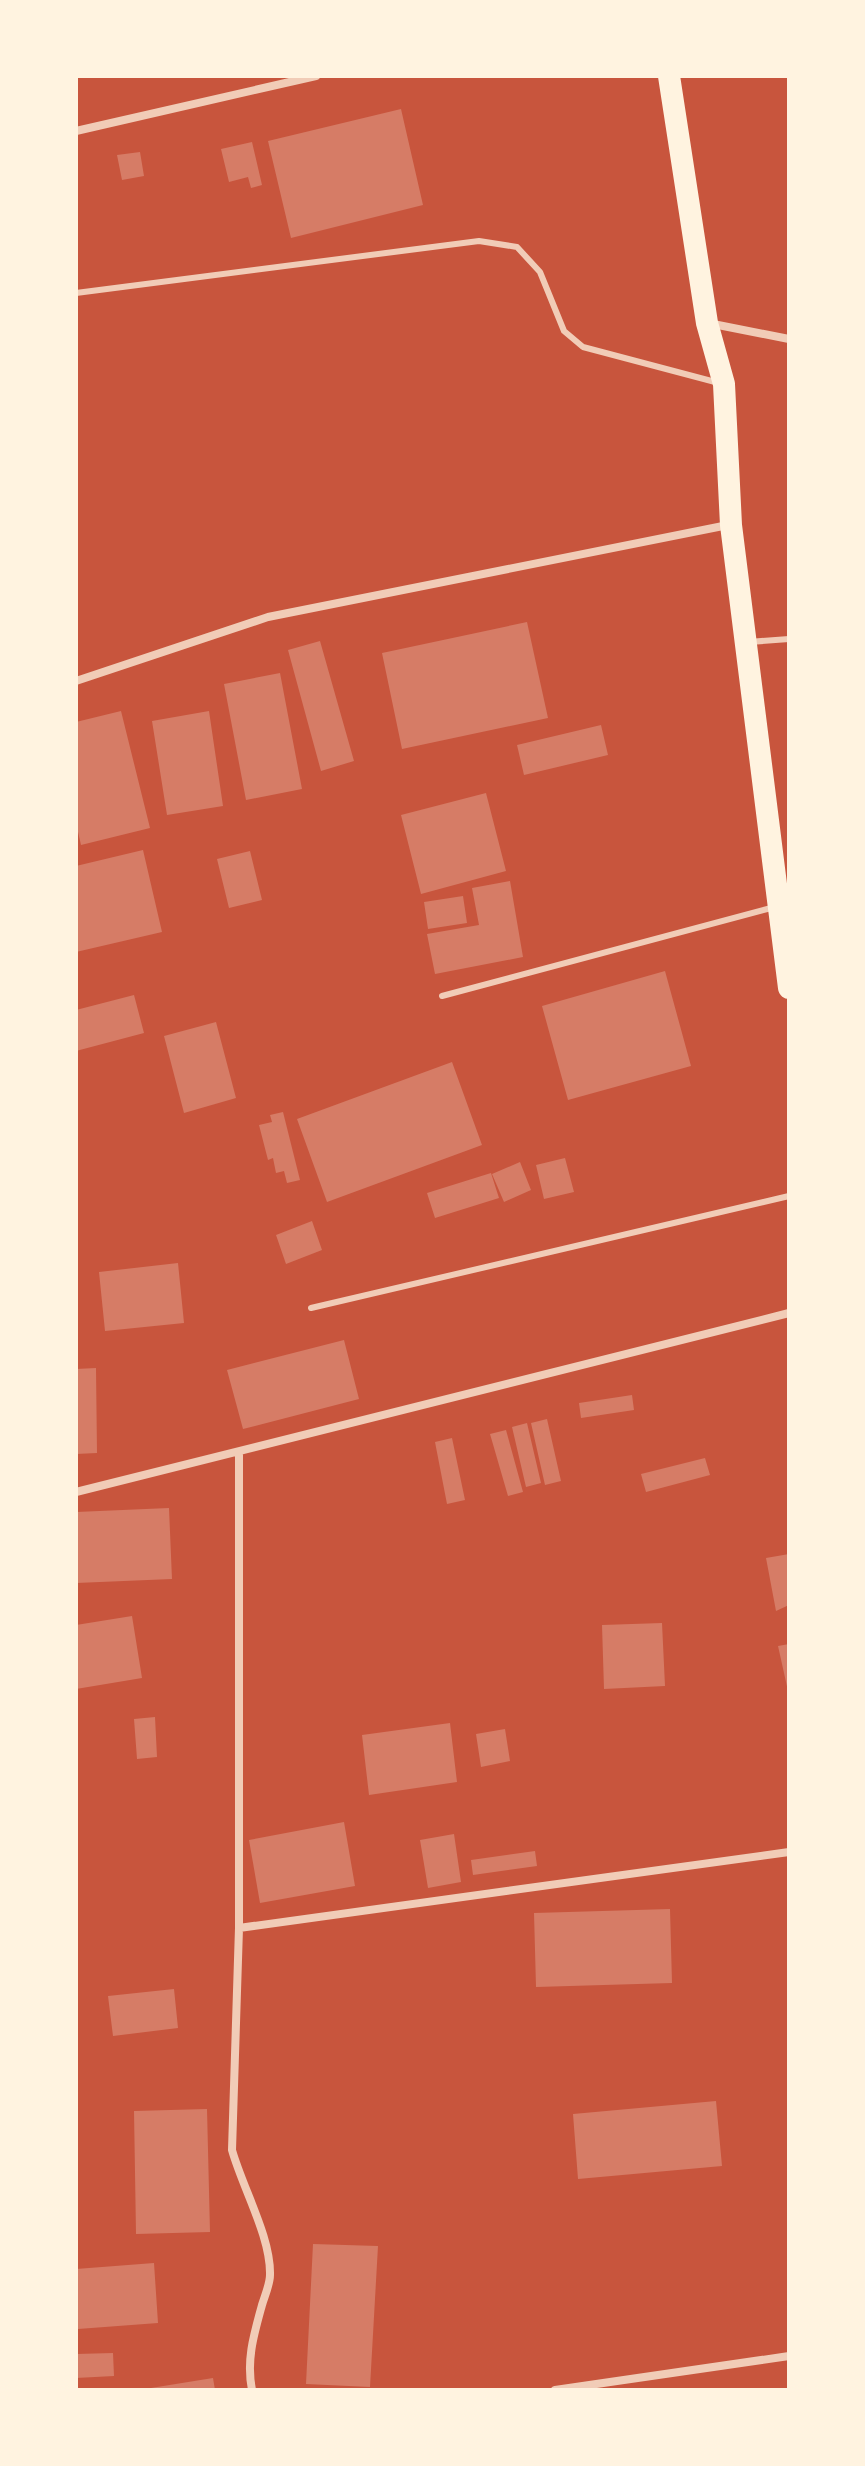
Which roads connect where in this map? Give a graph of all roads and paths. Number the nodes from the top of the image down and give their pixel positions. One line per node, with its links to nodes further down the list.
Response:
1 (316, 76): 3 (street)
2 (669, 76): 5 (highway)
3 (76, 131)
4 (76, 293): 7 (lane)
5 (707, 323): 6 (street); 7 (highway)
6 (789, 339)
7 (724, 384): 8 (highway)
8 (731, 525): 10 (highway); 11 (street)
9 (789, 639): 10 (lane)
10 (746, 643): 12 (highway)
11 (76, 681)
12 (779, 906): 13 (highway); 14 (lane)
13 (789, 988)
14 (442, 996)
15 (789, 1196): 16 (lane)
16 (311, 1308)
17 (789, 1313): 18 (street)
18 (239, 1452): 19 (street); 21 (street)
19 (76, 1492)
20 (789, 1852): 21 (street)
21 (239, 1928): 23 (street)
22 (789, 2356): 24 (street)
23 (252, 2390)
24 (555, 2390)

